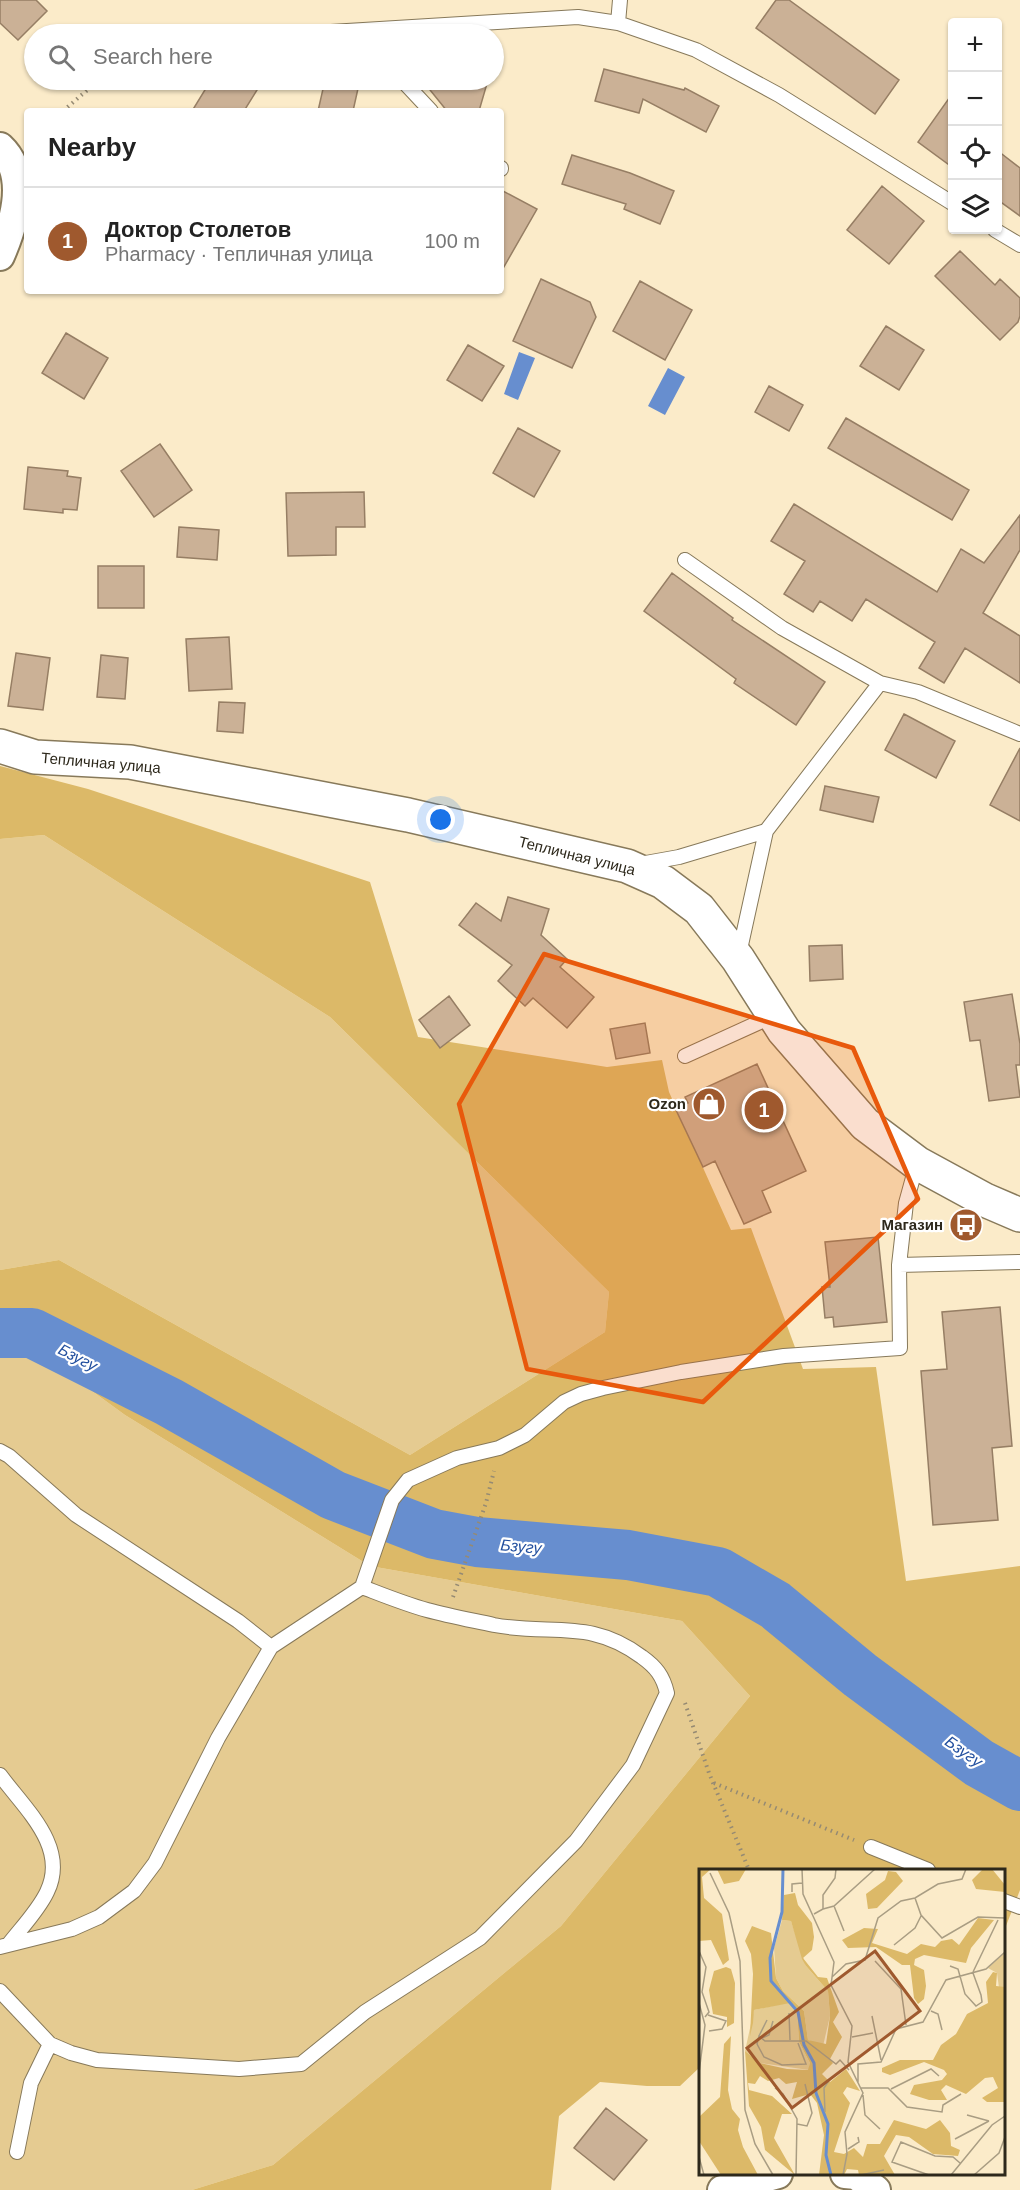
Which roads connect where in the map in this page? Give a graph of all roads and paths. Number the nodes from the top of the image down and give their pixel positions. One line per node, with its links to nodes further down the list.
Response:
1 (620, 0): 2 (lane)
2 (618, 23): 3 (lane); 9 (lane)
3 (475, 24)
4 (87, 90): 6 (path)
5 (411, 90): 7 (lane)
6 (66, 108)
7 (428, 108)
8 (0, 147): 12 (street)
9 (948, 201)
10 (1002, 234): 11 (lane)
11 (1020, 245)
12 (0, 256)
13 (685, 560): 14 (lane)
14 (880, 683): 15 (lane); 17 (lane)
15 (1020, 734)
16 (0, 746): 18 (street, Тепличная улица)
17 (766, 831): 18 (lane); 19 (lane)
18 (627, 866): 19 (street, Тепличная улица)
19 (738, 959): 20 (street, Тепличная улица)
20 (774, 1015): 21 (lane); 22 (street, Тепличная улица)
21 (685, 1056)
22 (917, 1163): 23 (street, Тепличная улица); 25 (lane)
23 (1020, 1215)
24 (1020, 1262): 25 (lane)
25 (899, 1265): 26 (lane)
26 (499, 1448): 28 (lane); 29 (path)
27 (0, 1451): 30 (lane)
28 (362, 1587): 29 (lane); 30 (lane)
29 (449, 1616): 31 (lane)
30 (271, 1647): 39 (lane)
31 (664, 1680): 33 (path); 41 (lane)
32 (0, 1775): 39 (lane)
33 (713, 1783): 34 (path); 35 (path)
34 (871, 1847): 36 (lane)
35 (749, 1869)
36 (926, 1869)
37 (1005, 1901): 38 (lane)
38 (1020, 1907)
39 (4, 1946)
40 (0, 1991): 41 (lane)
41 (50, 2044): 42 (lane)
42 (17, 2152)
43 (774, 2175): 45 (street)
44 (856, 2175): 46 (street)
45 (722, 2190)
46 (876, 2190)

